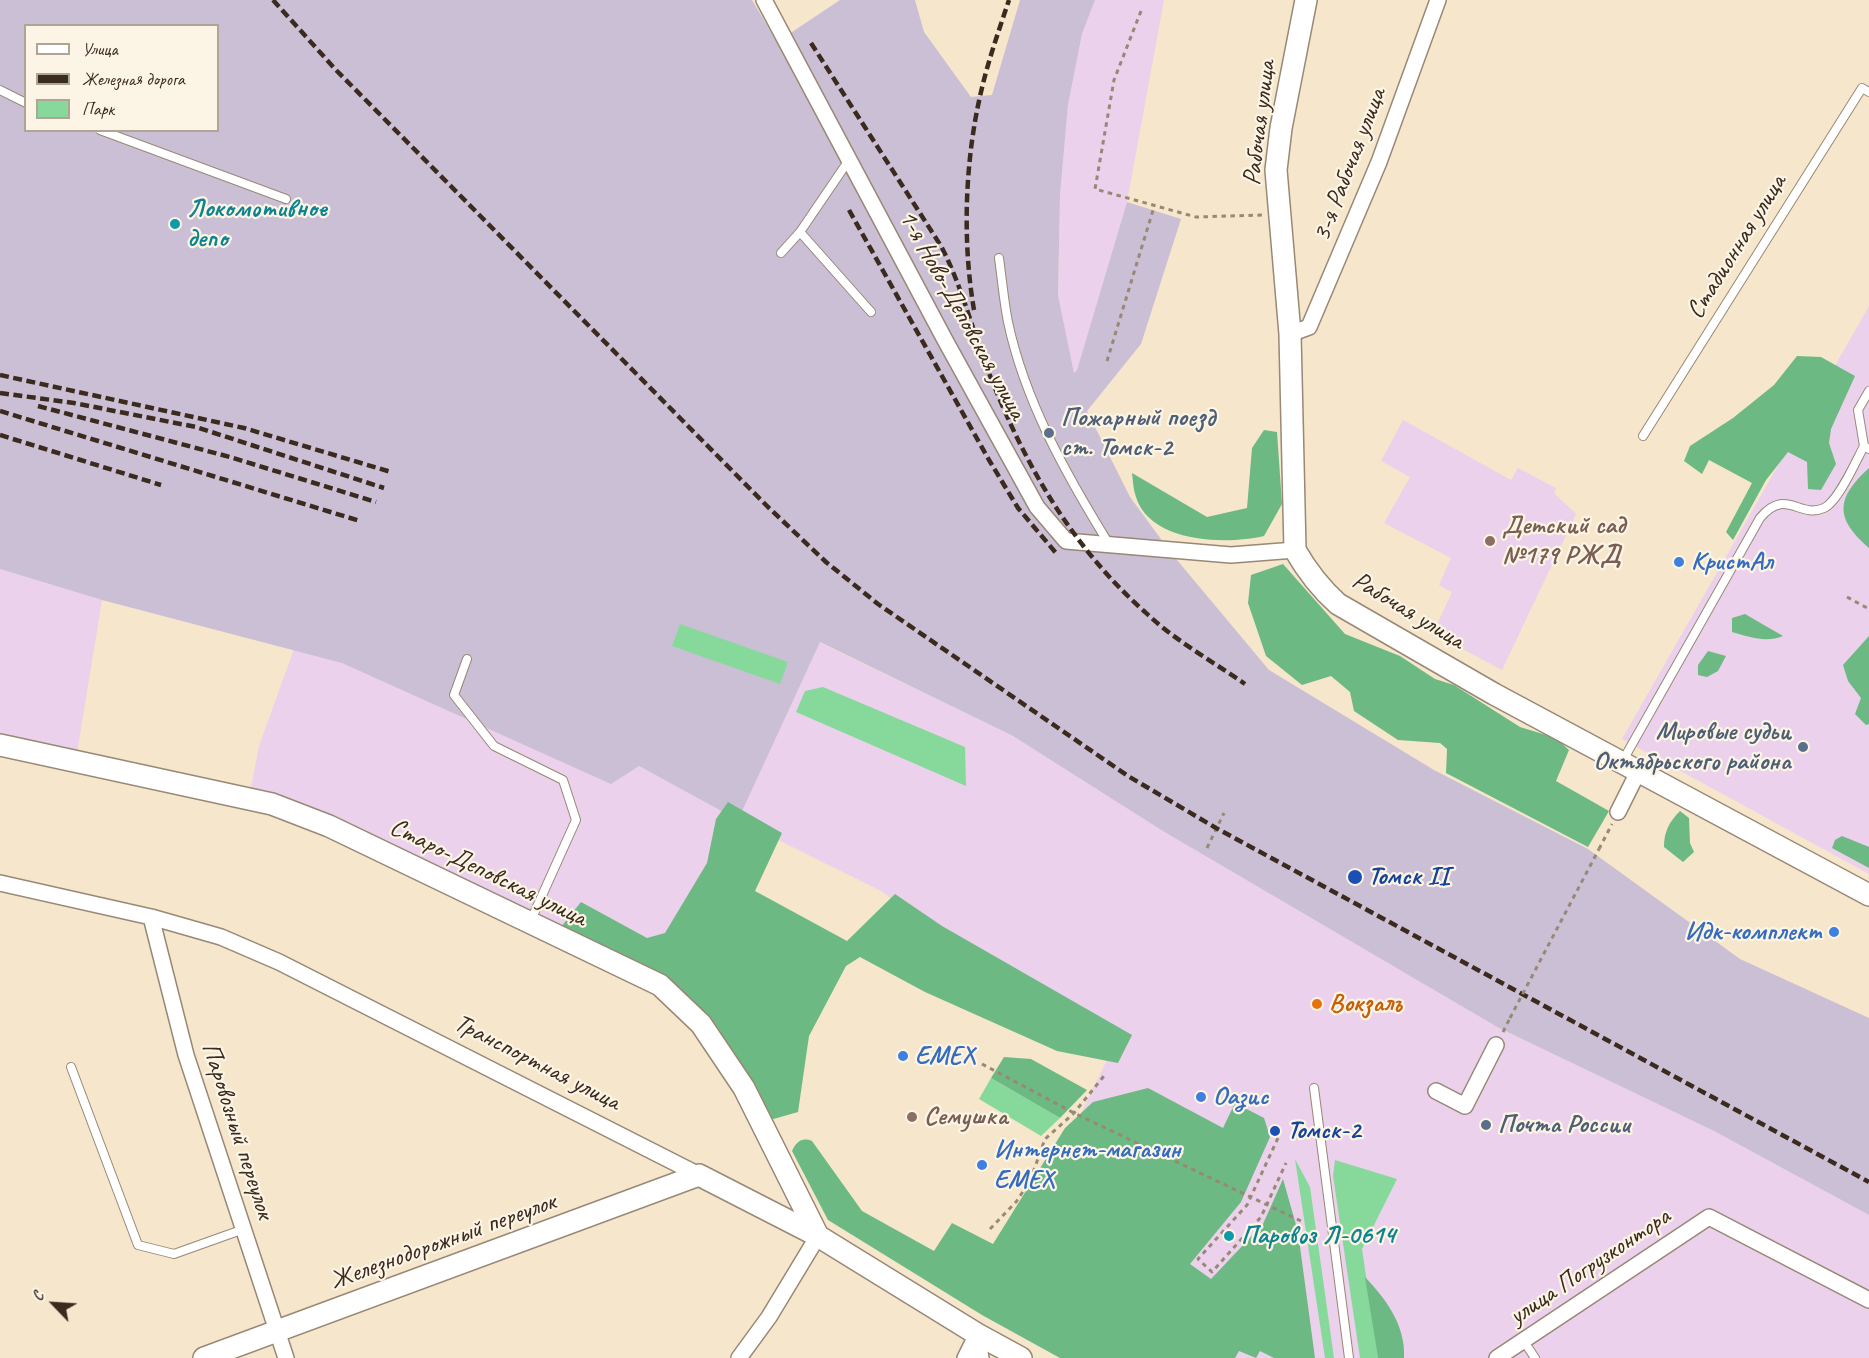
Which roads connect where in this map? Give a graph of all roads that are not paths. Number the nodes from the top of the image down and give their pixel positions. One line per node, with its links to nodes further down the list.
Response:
1 (764, 0): 8 (street, 1-я Ново-Деповская улица)
2 (1305, 0): 14 (street, Рабочая улица)
3 (1438, 0): 14 (street, 3-я Рабочая улица)
4 (0, 90): 6 (lane)
5 (1869, 92): 16 (lane, Стадионная улица)
6 (24, 102)
7 (105, 132): 9 (lane)
8 (850, 159): 10 (lane); 18 (street, 1-я Ново-Деповская улица)
9 (286, 199)
10 (800, 232): 11 (lane); 13 (lane)
11 (781, 253)
12 (999, 258): 18 (lane)
13 (871, 312)
14 (1290, 334): 19 (street, Рабочая улица)
15 (1869, 391): 17 (lane)
16 (1643, 436)
17 (1866, 448): 22 (lane)
18 (1110, 545): 19 (street, 1-я Ново-Деповская улица)
19 (1295, 550): 22 (street, Рабочая улица)
20 (467, 659): 27 (lane)
21 (0, 745): 27 (street, Старо-Деповская улица)
22 (1630, 767): 23 (street); 25 (street, Рабочая улица)
23 (1618, 812)
24 (0, 883): 26 (street, Транспортная улица)
25 (1869, 895)
26 (151, 917): 32 (street, Транспортная улица); 33 (street, Паровозный переулок)
27 (530, 922): 34 (street, Старо-Деповская улица)
28 (1496, 1045): 31 (street)
29 (71, 1067): 33 (lane)
30 (1314, 1088): 45 (lane)
31 (1436, 1091)
32 (699, 1175): 34 (street, Транспортная улица); 36 (street, Железнодорожный переулок)
33 (244, 1229): 36 (street, Паровозный переулок)
34 (818, 1236): 37 (street, Транспортная улица); 41 (street)
35 (1869, 1300): 38 (street, улица Погрузконтора)
36 (276, 1333): 39 (street, Железнодорожный переулок); 40 (street, Паровозный переулок)
37 (976, 1334): 42 (street); 43 (street); 44 (street, Транспортная улица)
38 (1523, 1340): 46 (street, улица Погрузконтора); 47 (lane)
39 (204, 1358)
40 (286, 1358)
41 (739, 1358)
42 (965, 1358)
43 (981, 1358)
44 (1021, 1358)
45 (1349, 1358)
46 (1497, 1358)
47 (1535, 1358)

